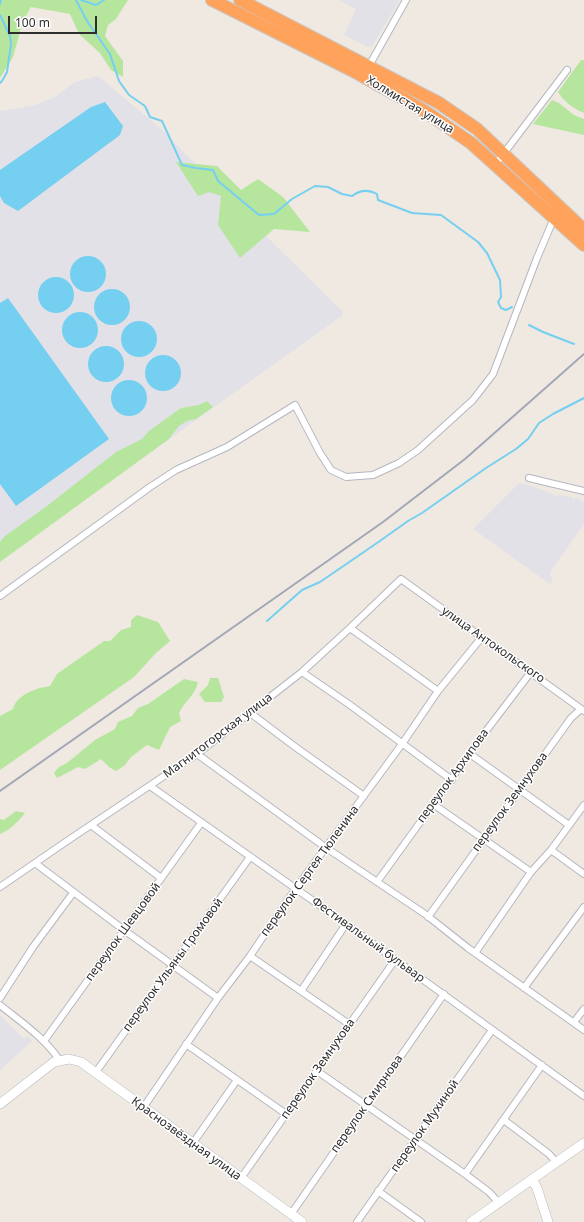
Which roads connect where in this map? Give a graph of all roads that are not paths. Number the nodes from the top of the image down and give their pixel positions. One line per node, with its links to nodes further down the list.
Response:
1 (212, 0): 7 (highway, Холмистая улица)
2 (240, 0): 4 (highway, Холмистая улица)
3 (406, 0): 4 (street, Холмистая улица)
4 (369, 66): 6 (highway, Холмистая улица)
5 (567, 70): 6 (street)
6 (504, 153): 7 (street); 9 (highway, Холмистая улица)
7 (495, 165): 8 (highway, Холмистая улица)
8 (554, 218): 10 (highway, Холмистая улица); 14 (street)
9 (584, 230)
10 (584, 245)
11 (529, 478): 12 (street)
12 (584, 491)
13 (401, 579): 15 (street, Магнитогорская улица); 16 (street, улица Антокольского)
14 (0, 596)
15 (350, 628): 17 (street, Магнитогорская улица); 19 (street)
16 (482, 637): 18 (street, улица Антокольского); 19 (street, переулок Сергея Тюленина)
17 (302, 672): 21 (street, Магнитогорская улица); 22 (street)
18 (531, 672): 20 (street, улица Антокольского); 24 (street, переулок Архипова)
19 (438, 691): 22 (street, переулок Сергея Тюленина)
20 (582, 710): 27 (street, переулок Земнухова)
21 (249, 712): 23 (street, Магнитогорская улица); 28 (street)
22 (402, 744): 25 (street); 28 (street, переулок Сергея Тюленина)
23 (197, 754): 26 (street, Магнитогорская улица); 35 (street)
24 (470, 754): 25 (street, переулок Архипова); 27 (street)
25 (452, 780): 29 (street, переулок Архипова)
26 (150, 786): 31 (street, Фестивальный бульвар); 32 (street, Магнитогорская улица)
27 (519, 790): 33 (street); 34 (street, переулок Земнухова)
28 (364, 796): 35 (street, переулок Сергея Тюленина)
29 (433, 804): 34 (street); 42 (street, переулок Архипова)
30 (584, 805): 33 (street)
31 (201, 823): 37 (street, Фестивальный бульвар); 41 (street, переулок Шевцовой)
32 (92, 825): 38 (street, Магнитогорская улица); 41 (street)
33 (570, 825): 36 (street)
34 (483, 839): 39 (street); 47 (street, переулок Земнухова)
35 (326, 847): 42 (street); 44 (street, переулок Сергея Тюленина)
36 (551, 850): 39 (street); 40 (street)
37 (250, 857): 44 (street, Фестивальный бульвар); 53 (street, переулок Ульяны Громовой)
38 (35, 863): 43 (street, Магнитогорская улица); 45 (street)
39 (531, 872): 50 (street)
40 (584, 874)
41 (161, 878): 49 (street, переулок Шевцовой)
42 (377, 882): 47 (street)
43 (0, 887)
44 (296, 888): 48 (street, Фестивальный бульвар); 51 (street, переулок Сергея Тюленина)
45 (73, 893): 49 (street); 57 (street)
46 (584, 907): 54 (street)
47 (428, 917): 50 (street)
48 (346, 924): 52 (street, Фестивальный бульвар); 55 (street)
49 (124, 930): 53 (street); 65 (street, переулок Шевцовой)
50 (475, 952): 54 (street)
51 (250, 956): 55 (street); 58 (street, переулок Сергея Тюленина)
52 (395, 960): 56 (street, Фестивальный бульвар); 62 (street, переулок Земнухова)
53 (172, 965): 58 (street); 70 (street, переулок Ульяны Громовой)
54 (524, 988): 61 (street)
55 (301, 990): 62 (street)
56 (444, 994): 63 (street, Фестивальный бульвар); 74 (street, переулок Смирнова)
57 (0, 998)
58 (218, 998): 66 (street, переулок Сергея Тюленина)
59 (0, 1005): 65 (street)
60 (584, 1009): 61 (street)
61 (574, 1022): 64 (street)
62 (349, 1024): 69 (street, переулок Земнухова)
63 (492, 1030): 68 (street, Фестивальный бульвар); 78 (street, переулок Мухиной)
64 (584, 1030)
65 (44, 1041): 67 (street)
66 (186, 1044): 71 (street); 75 (street, переулок Сергея Тюленина)
67 (65, 1060): 70 (street, Краснозвёздная улица); 73 (street)
68 (542, 1065): 72 (street, Фестивальный бульвар); 77 (street)
69 (316, 1071): 74 (street); 76 (street, переулок Земнухова)
70 (96, 1072): 75 (street, Краснозвёздная улица)
71 (237, 1080): 76 (street); 79 (street)
72 (584, 1096)
73 (0, 1104)
74 (366, 1105): 78 (street); 87 (street, переулок Смирнова)
75 (143, 1108): 79 (street, Краснозвёздная улица)
76 (286, 1114): 83 (street, переулок Земнухова)
77 (504, 1120): 81 (street); 82 (street)
78 (415, 1139): 82 (street); 85 (street, переулок Мухиной)
79 (193, 1143): 83 (street, Краснозвёздная улица)
80 (584, 1143): 81 (street)
81 (556, 1162): 84 (street)
82 (465, 1174): 86 (street)
83 (241, 1178): 87 (street, Краснозвёздная улица)
84 (532, 1179): 86 (street); 92 (street)
85 (378, 1192): 89 (street, переулок Мухиной); 90 (street)
86 (499, 1203): 91 (street)
87 (291, 1214): 88 (street, Краснозвёздная улица)
88 (302, 1222)
89 (357, 1222)
90 (421, 1222)
91 (471, 1222)
92 (548, 1222)

